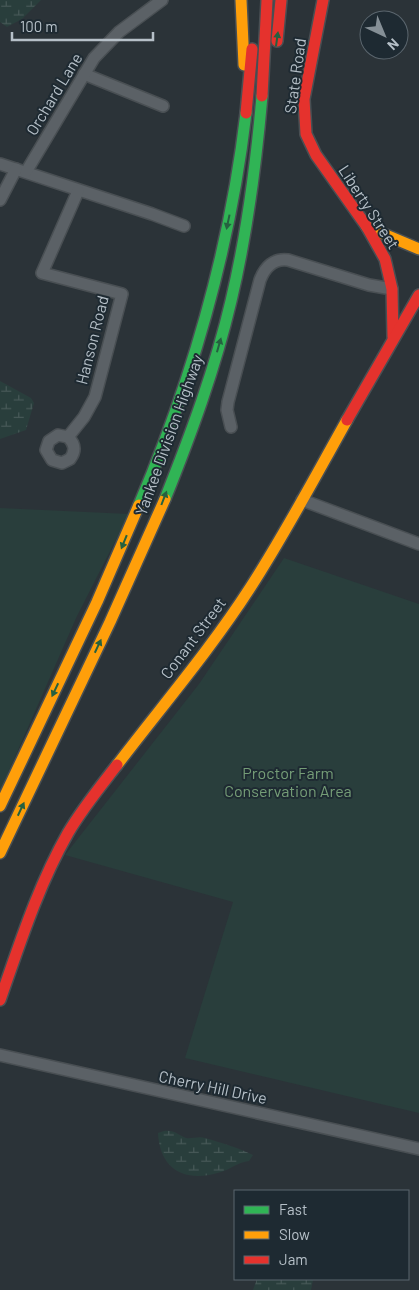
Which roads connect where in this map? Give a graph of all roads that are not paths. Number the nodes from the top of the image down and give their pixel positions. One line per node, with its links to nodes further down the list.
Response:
1 (162, 0): 7 (street, Orchard Lane)
2 (241, 0): 13 (main road)
3 (267, 0): 12 (main road, Yankee Division Highway)
4 (281, 0): 12 (main road, one-way to 4)
5 (323, 0): 9 (main road, State Road)
6 (253, 7): 13 (main road, Yankee Division Highway)
7 (84, 74): 8 (street); 11 (street, Orchard Lane)
8 (164, 106)
9 (316, 155): 17 (main road, Liberty Street)
10 (0, 164): 11 (street)
11 (21, 171): 14 (street); 15 (street, Orchard Lane)
12 (255, 173): 27 (main road, Yankee Division Highway, one-way to 12)
13 (235, 189): 26 (main road, Yankee Division Highway, one-way to 26)
14 (78, 190): 16 (street); 23 (street, Hanson Road)
15 (0, 200)
16 (184, 226)
17 (367, 227): 18 (main road); 19 (main road, Liberty Street)
18 (419, 249)
19 (392, 289): 21 (main road, Liberty Street); 22 (street)
20 (419, 295): 21 (main road, Conant Street)
21 (392, 338): 24 (main road, Conant Street)
22 (231, 427)
23 (68, 437)
24 (302, 500): 25 (street); 28 (main road, Conant Street)
25 (419, 544)
26 (0, 806)
27 (0, 853)
28 (0, 1000)
29 (0, 1056): 30 (street, Cherry Hill Drive)
30 (419, 1149)

